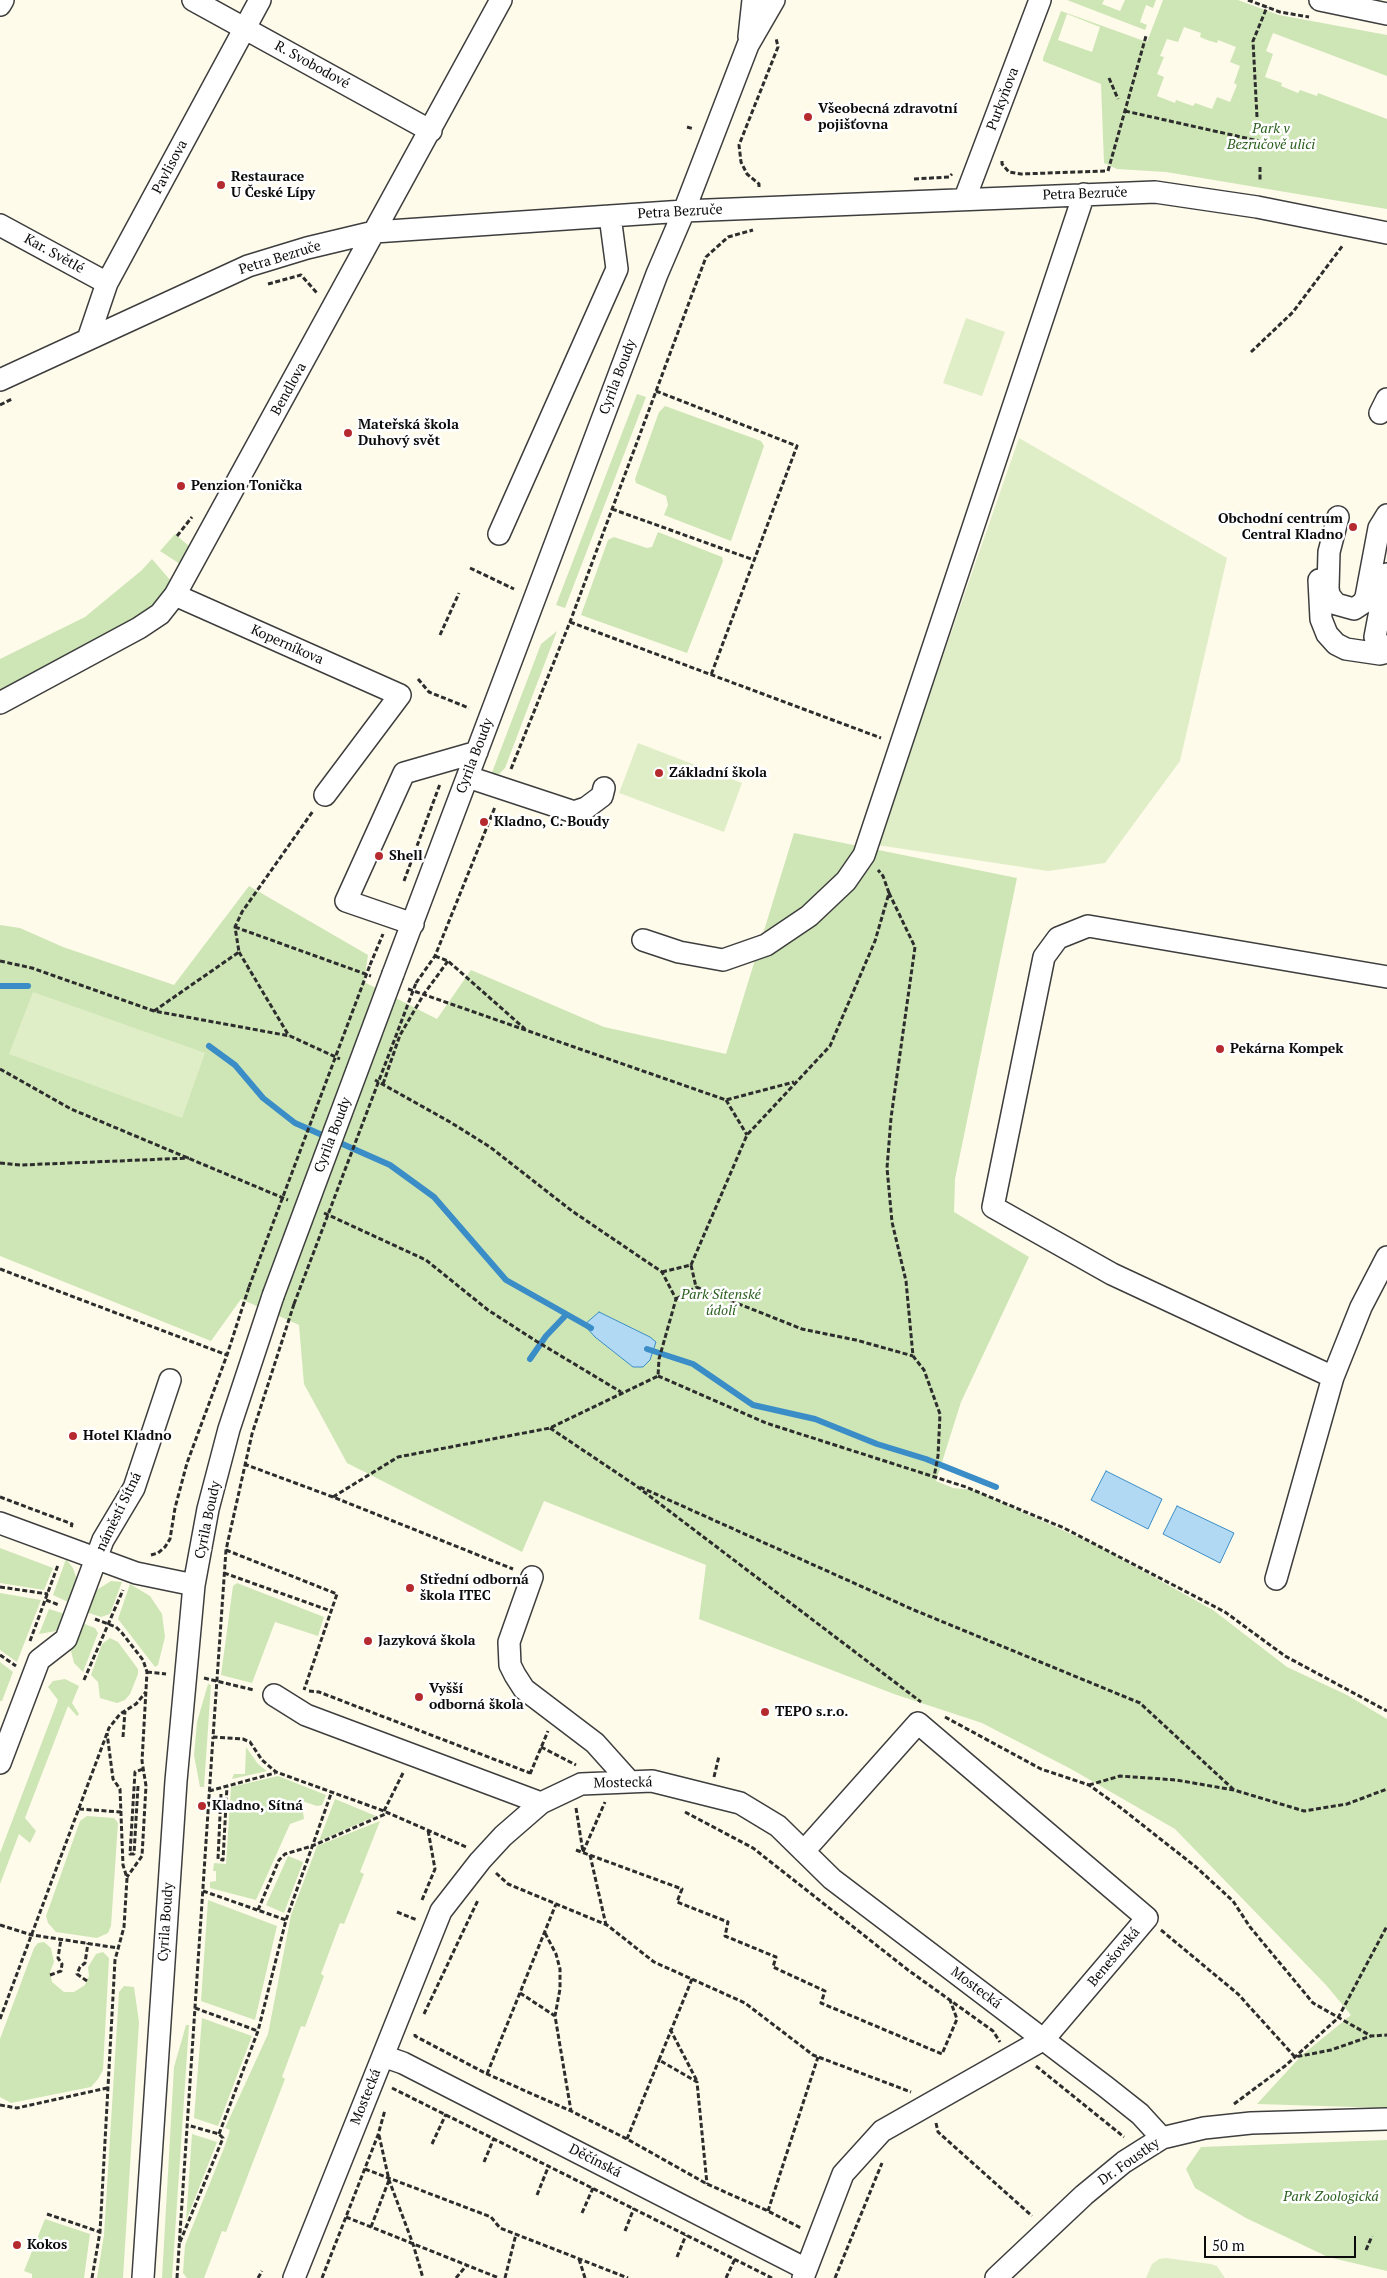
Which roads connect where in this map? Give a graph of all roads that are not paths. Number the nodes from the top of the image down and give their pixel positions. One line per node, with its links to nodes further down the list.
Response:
1 (3, 0): 10 (street)
2 (193, 0): 12 (street, R. Svobodové)
3 (260, 0): 12 (street, Pavlisova)
4 (501, 0): 14 (street, Bendlova)
5 (754, 0): 13 (street, Cyrila Boudy)
6 (774, 0): 13 (street, Cyrila Boudy)
7 (1040, 0): 16 (street, Purkyňova)
8 (1320, 0): 9 (street)
9 (1356, 5): 11 (street)
10 (0, 6)
11 (1387, 14)
12 (245, 29): 14 (street, R. Svobodové); 22 (street, Pavlisova)
13 (748, 45): 17 (street, Cyrila Boudy)
14 (431, 131): 20 (street, Bendlova)
15 (1084, 194): 16 (street, Petra Bezruče); 21 (street, Petra Bezruče); 41 (street)
16 (965, 198): 17 (street, Petra Bezruče)
17 (684, 211): 18 (street, Petra Bezruče); 36 (street, Cyrila Boudy)
18 (610, 216): 20 (street, Petra Bezruče); 26 (street)
19 (0, 225): 22 (street, Kar. Světlé)
20 (374, 232): 23 (street, Petra Bezruče); 29 (street, Bendlova)
21 (1387, 233)
22 (107, 283): 23 (street, Pavlisova)
23 (88, 338): 24 (street, Petra Bezruče)
24 (0, 380)
25 (1387, 515): 30 (street)
26 (499, 534)
27 (1387, 558): 30 (street)
28 (1387, 574): 34 (street)
29 (175, 595): 35 (street, Bendlova); 39 (street, Koperníkova)
30 (1345, 606): 31 (street); 32 (street)
31 (1387, 609)
32 (1324, 626): 33 (street); 34 (street)
33 (1387, 644)
34 (1387, 650)
35 (0, 703)
36 (477, 752): 37 (street, Cyrila Boudy); 40 (street)
37 (468, 777): 38 (street); 40 (street, Cyrila Boudy)
38 (604, 788)
39 (325, 794)
40 (413, 924): 50 (street, Cyrila Boudy, bridge)
41 (642, 940)
42 (1387, 978): 44 (street)
43 (1387, 1257): 44 (street)
44 (1333, 1376): 49 (street)
45 (170, 1380): 47 (street, náměstí Sítná)
46 (0, 1523): 47 (street, náměstí Sítná)
47 (96, 1559): 50 (street, náměstí Sítná); 52 (street, náměstí Sítná)
48 (532, 1577): 53 (street)
49 (1276, 1579)
50 (194, 1585): 61 (street, Cyrila Boudy)
51 (274, 1695): 54 (street)
52 (0, 1764)
53 (630, 1782): 54 (street, Mostecká); 55 (street, Mostecká)
54 (541, 1802): 57 (street, Mostecká)
55 (804, 1851): 56 (street, Mostecká); 56 (street, Benešovská)
56 (1044, 2039): 59 (street, Mostecká); 60 (street, Benešovská)
57 (383, 2056): 60 (street, Děčínská); 62 (street, Mostecká)
58 (1387, 2119): 59 (street, Dr. Foustky)
59 (1162, 2138): 63 (street, Dr. Foustky)
60 (804, 2274)
61 (143, 2278)
62 (294, 2278)
63 (996, 2278)

